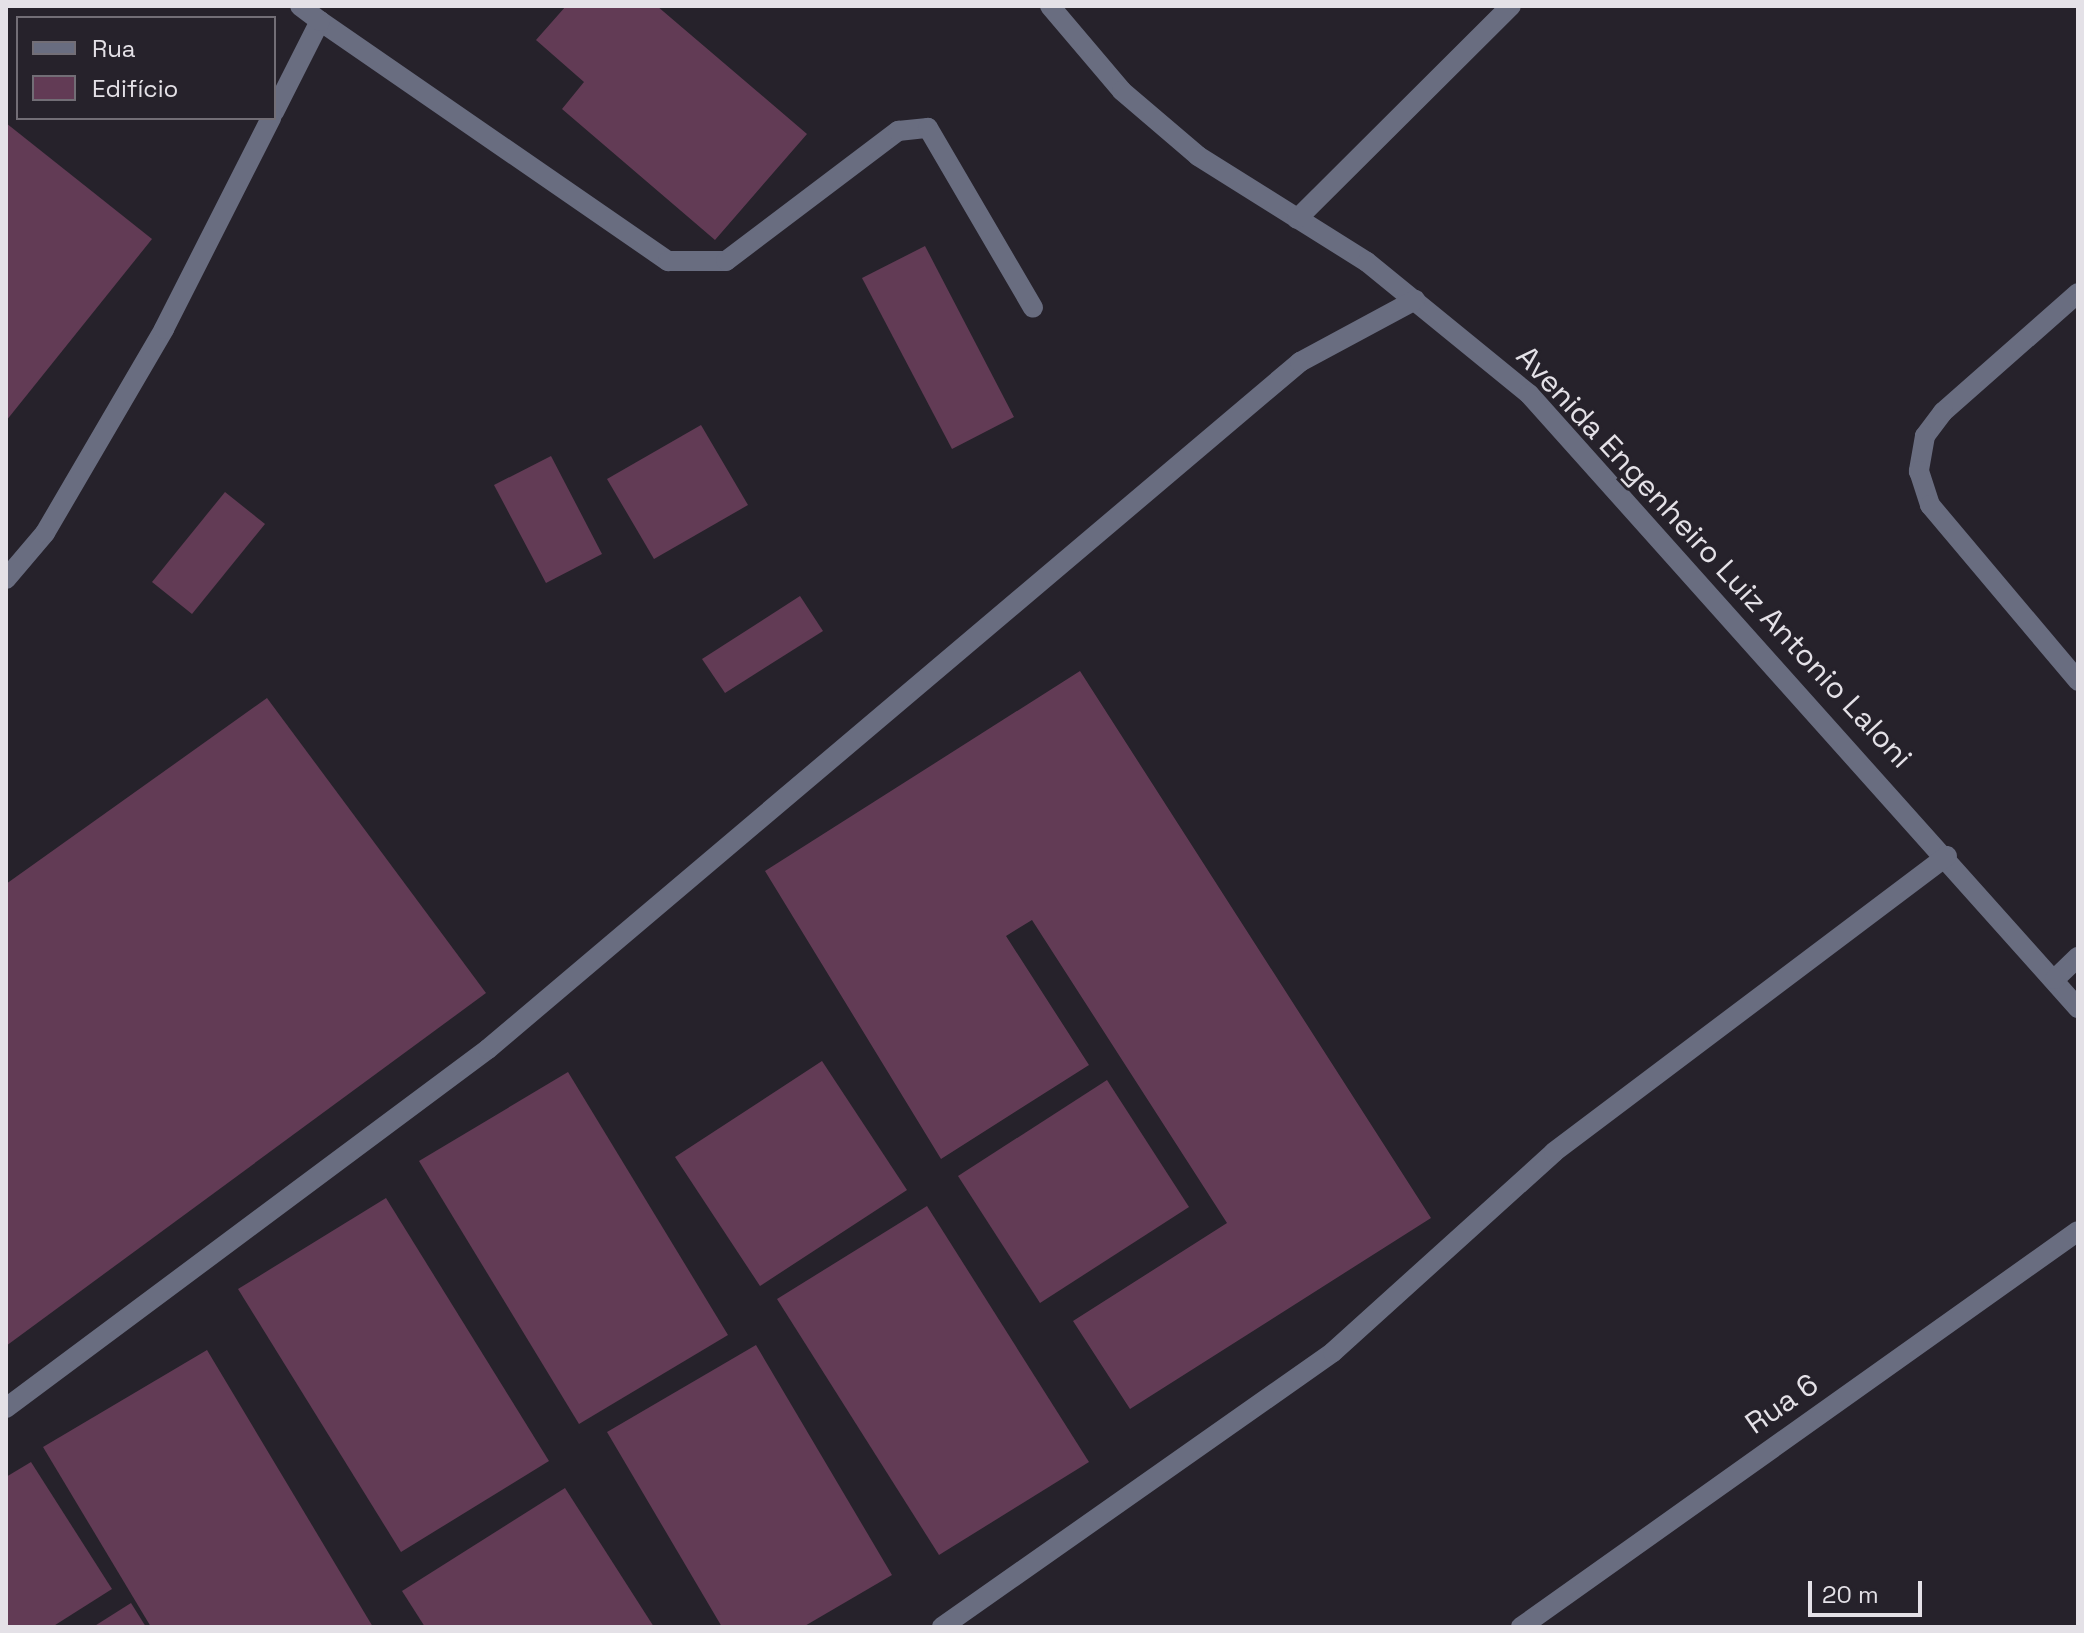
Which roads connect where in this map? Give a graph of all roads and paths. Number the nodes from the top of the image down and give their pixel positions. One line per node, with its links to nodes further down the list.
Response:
1 (300, 6): 4 (street)
2 (1050, 6): 7 (street, Avenida Engenheiro Luiz Antonio Laloni)
3 (1511, 6): 7 (street)
4 (320, 21): 5 (street); 10 (street)
5 (276, 108)
6 (270, 120): 11 (street)
7 (1297, 219): 9 (street, Avenida Engenheiro Luiz Antonio Laloni)
8 (2078, 293): 12 (street)
9 (1415, 300): 13 (street, Avenida Engenheiro Luiz Antonio Laloni); 18 (street)
10 (1033, 308)
11 (6, 579)
12 (2078, 681)
13 (1947, 856): 15 (street, Avenida Engenheiro Luiz Antonio Laloni); 19 (street)
14 (2078, 957): 15 (street)
15 (2055, 979): 16 (street, Avenida Engenheiro Luiz Antonio Laloni)
16 (2078, 1008)
17 (2078, 1231): 20 (street, Rua 6)
18 (6, 1408)
19 (942, 1627)
20 (1521, 1627)

